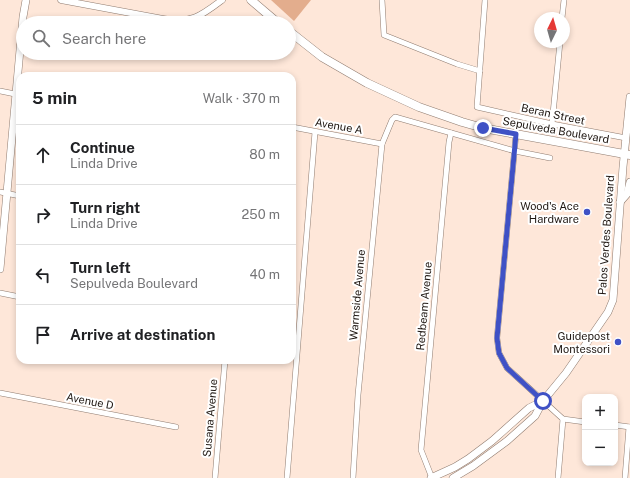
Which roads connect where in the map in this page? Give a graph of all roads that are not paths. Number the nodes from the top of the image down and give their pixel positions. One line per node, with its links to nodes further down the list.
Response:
1 (26, 0): 9 (main road)
2 (61, 0): 10 (street)
3 (222, 0): 11 (street)
4 (251, 0): 12 (main road)
5 (382, 0): 16 (street)
6 (485, 0): 16 (street)
7 (564, 0): 8 (street)
8 (563, 12)
9 (23, 16)
10 (147, 16)
11 (200, 16)
12 (270, 16)
13 (296, 37): 26 (main road, Sepulveda Boulevard)
14 (559, 48): 22 (street)
15 (20, 60): 17 (main road)
16 (480, 71): 22 (street, Beran Street)
17 (19, 72)
18 (0, 91): 19 (street)
19 (16, 95)
20 (630, 96): 27 (main road, Palos Verdes Boulevard)
21 (16, 108): 33 (main road)
22 (552, 124): 27 (street, Beran Street)
23 (296, 129): 24 (street, Avenue A)
24 (315, 132): 28 (street, Avenue A); 50 (street)
25 (451, 133): 28 (street, Warmside Avenue); 29 (street); 52 (street, Redbeam Avenue)
26 (516, 134): 29 (street); 30 (main road, Sepulveda Boulevard)
27 (626, 138): 30 (main road, Palos Verdes Boulevard)
28 (382, 144): 51 (street, Warmside Avenue)
29 (515, 151): 31 (street); 41 (street)
30 (627, 154): 35 (main road, Palos Verdes Boulevard)
31 (550, 158)
32 (630, 182): 35 (main road)
33 (3, 193): 34 (street); 36 (main road)
34 (16, 195)
35 (620, 202): 41 (main road, Palos Verdes Boulevard)
36 (0, 269)
37 (0, 293): 38 (street)
38 (16, 296)
39 (225, 364): 49 (street, Susana Avenue)
40 (0, 394): 46 (street, Avenue D)
41 (543, 401): 42 (street); 47 (main road, Palos Verdes Boulevard); 48 (main road, Palos Verdes Boulevard)
42 (563, 419): 43 (street); 54 (street)
43 (582, 422)
44 (618, 425): 45 (street)
45 (630, 427): 55 (street)
46 (176, 428)
47 (468, 459): 48 (main road); 52 (main road, Palos Verdes Boulevard)
48 (473, 466): 53 (main road, Palos Verdes Boulevard)
49 (215, 478)
50 (287, 478)
51 (353, 478)
52 (432, 478)
53 (453, 478)
54 (558, 478)
55 (625, 478)

